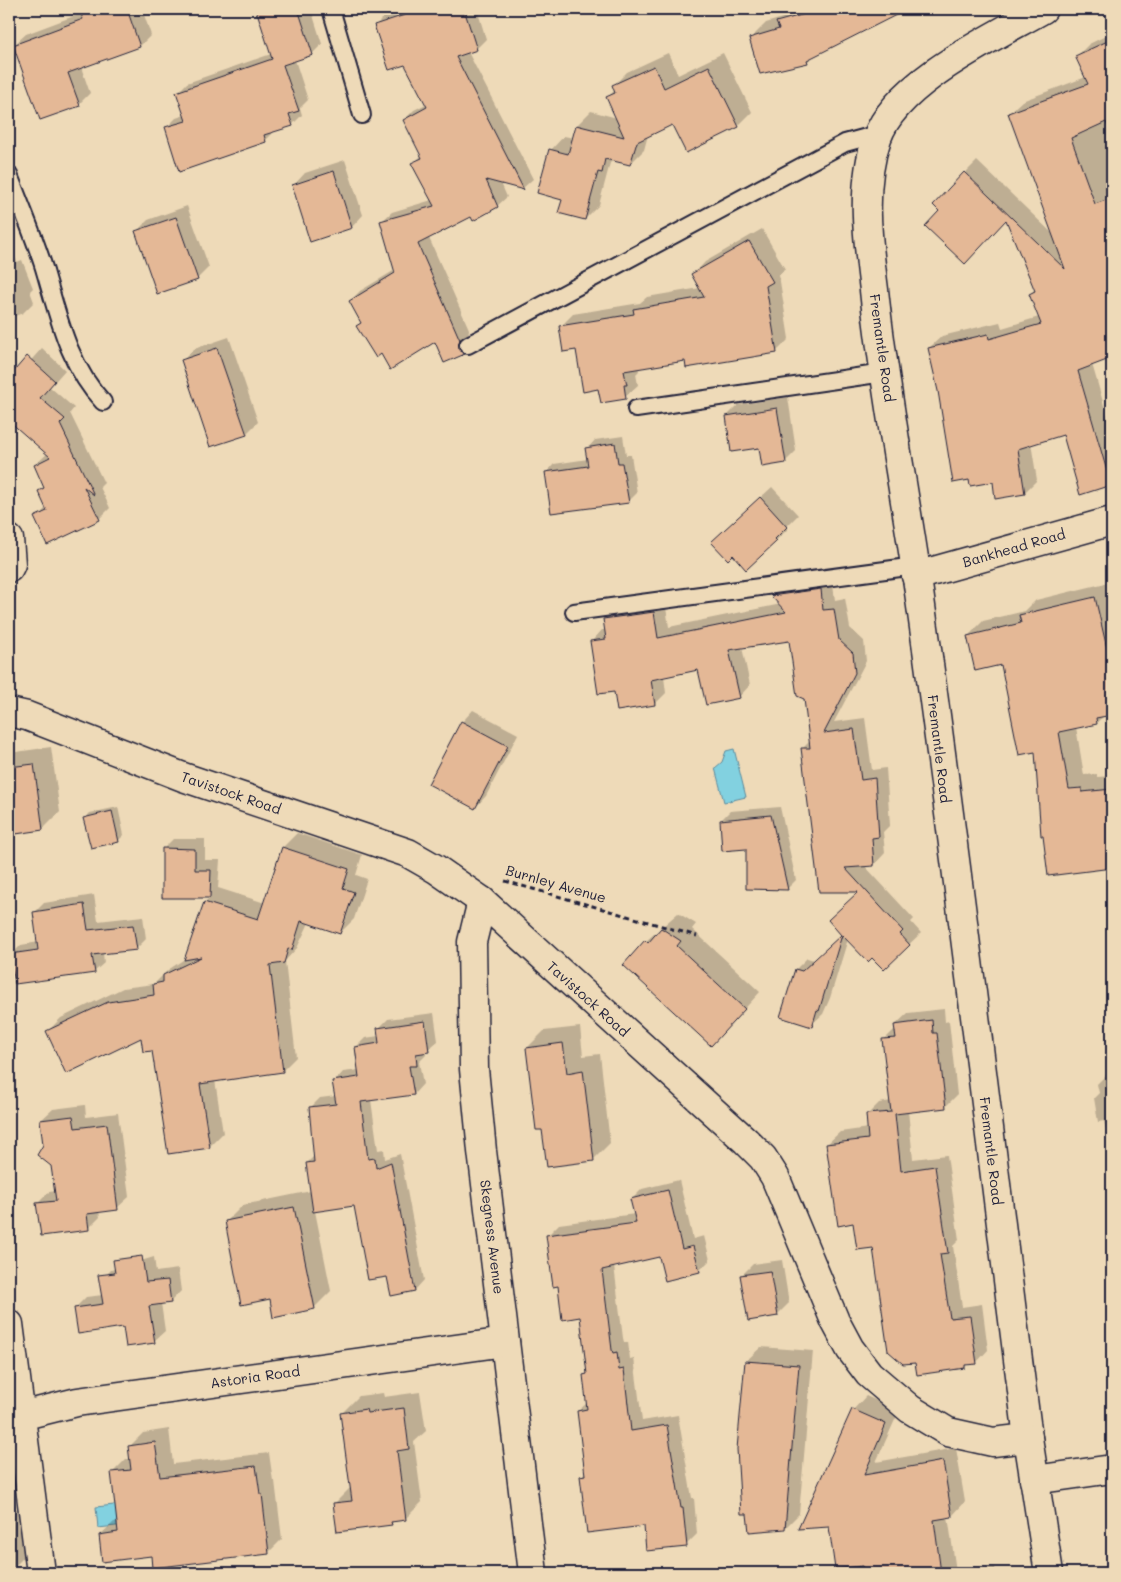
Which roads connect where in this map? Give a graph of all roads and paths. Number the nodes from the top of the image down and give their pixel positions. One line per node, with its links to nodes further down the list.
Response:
1 (331, 9): 3 (lane)
2 (1043, 9): 4 (street, Fremantle Road)
3 (362, 115)
4 (878, 134): 6 (lane); 7 (street, Fremantle Road)
5 (9, 175): 8 (lane)
6 (468, 345)
7 (884, 373): 9 (lane); 13 (street, Fremantle Road)
8 (103, 402)
9 (636, 409)
10 (1112, 521): 13 (street, Bankhead Road)
11 (9, 539): 12 (street)
12 (9, 568)
13 (915, 571): 14 (lane); 22 (street, Fremantle Road)
14 (574, 612)
15 (9, 712): 17 (street, Tavistock Road)
16 (501, 880): 18 (path, Burnley Avenue)
17 (482, 901): 20 (street, Skegness Avenue); 22 (street, Tavistock Road)
18 (697, 936)
19 (9, 1324): 21 (street)
20 (505, 1342): 21 (street, Astoria Road); 26 (street, Skegness Avenue)
21 (15, 1420): 25 (street)
22 (1028, 1438): 24 (street, Fremantle Road)
23 (1112, 1469): 24 (street)
24 (1034, 1480): 27 (street, Fremantle Road)
25 (41, 1573)
26 (533, 1573)
27 (1048, 1573)

